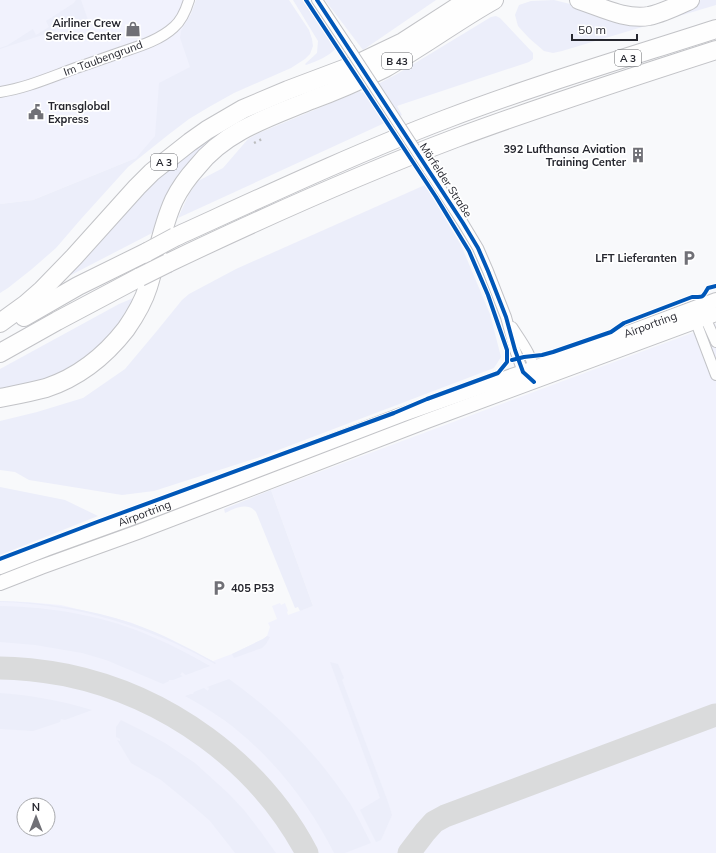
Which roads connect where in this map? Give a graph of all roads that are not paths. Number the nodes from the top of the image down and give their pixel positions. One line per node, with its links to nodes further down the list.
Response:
1 (189, 0): 14 (street, Im Taubengrund)
2 (317, 0): 21 (street, Mörfelder Straße, bridge)
3 (468, 0): 11 (highway, B 43)
4 (507, 0): 9 (highway, B 43)
5 (579, 0): 8 (highway)
6 (620, 0): 7 (highway)
7 (677, 0)
8 (690, 0)
9 (490, 2): 11 (highway, B 43)
10 (716, 29): 18 (highway, A 3, bridge)
11 (432, 31): 13 (highway, B 43); 24 (highway, B 43)
12 (716, 50): 20 (highway, A 3, bridge)
13 (368, 59): 17 (highway, A 3)
14 (0, 92)
15 (716, 300): 16 (street, Airportring)
16 (702, 314): 19 (street); 21 (street, Airportring); 22 (street); 23 (street, Airportring)
17 (0, 323)
18 (0, 330)
19 (715, 335)
20 (0, 353)
21 (528, 370): 23 (street, Mörfelder Straße); 25 (street, Airportring)
22 (716, 375)
23 (534, 382): 26 (street, Airportring)
24 (0, 398)
25 (0, 567)
26 (0, 583)

